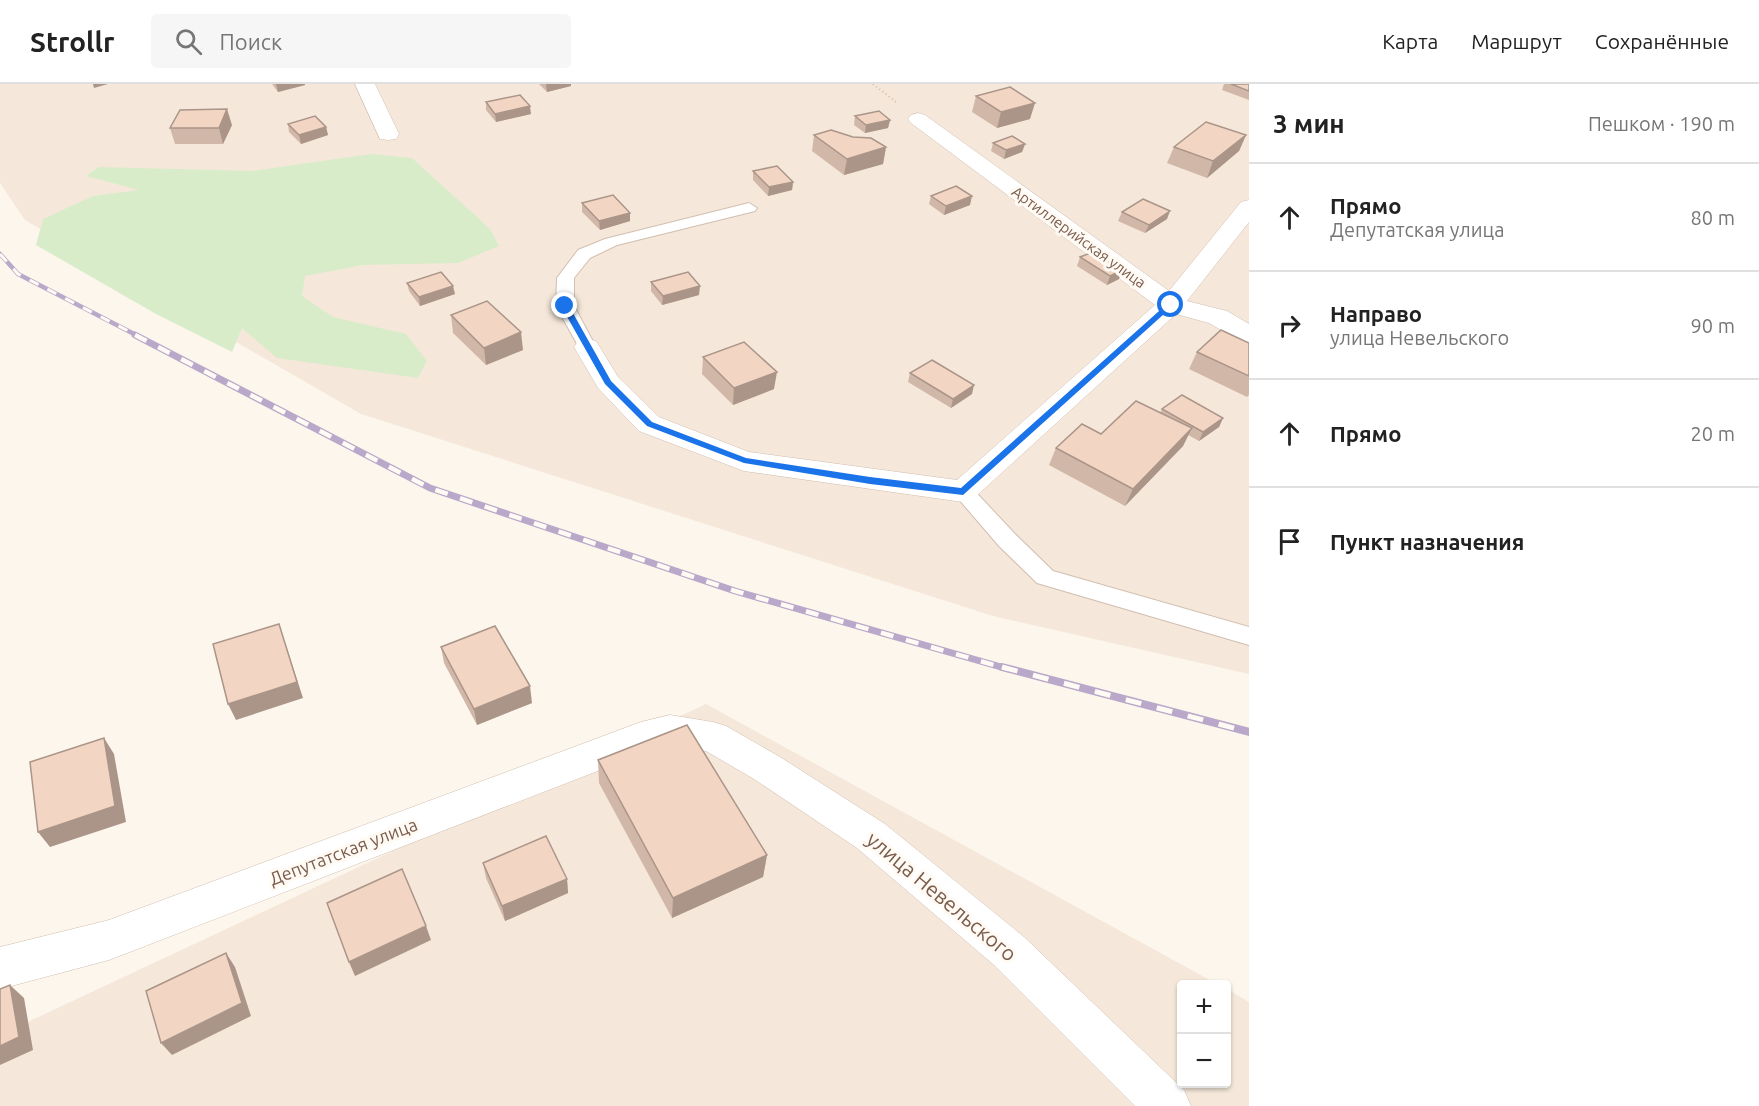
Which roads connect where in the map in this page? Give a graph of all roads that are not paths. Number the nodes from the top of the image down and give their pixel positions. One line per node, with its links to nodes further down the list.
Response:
1 (365, 84): 3 (street)
2 (918, 119): 6 (street, Артиллерийская улица)
3 (388, 134)
4 (749, 207): 8 (lane)
5 (1249, 207): 6 (street)
6 (1171, 305): 7 (street, Артиллерийская улица); 9 (street)
7 (1249, 335)
8 (587, 347): 9 (street)
9 (963, 492): 10 (lane)
10 (1249, 636)
11 (684, 731): 12 (street, Депутатская улица); 13 (street, улица Невельского)
12 (0, 968)
13 (1168, 1106)

